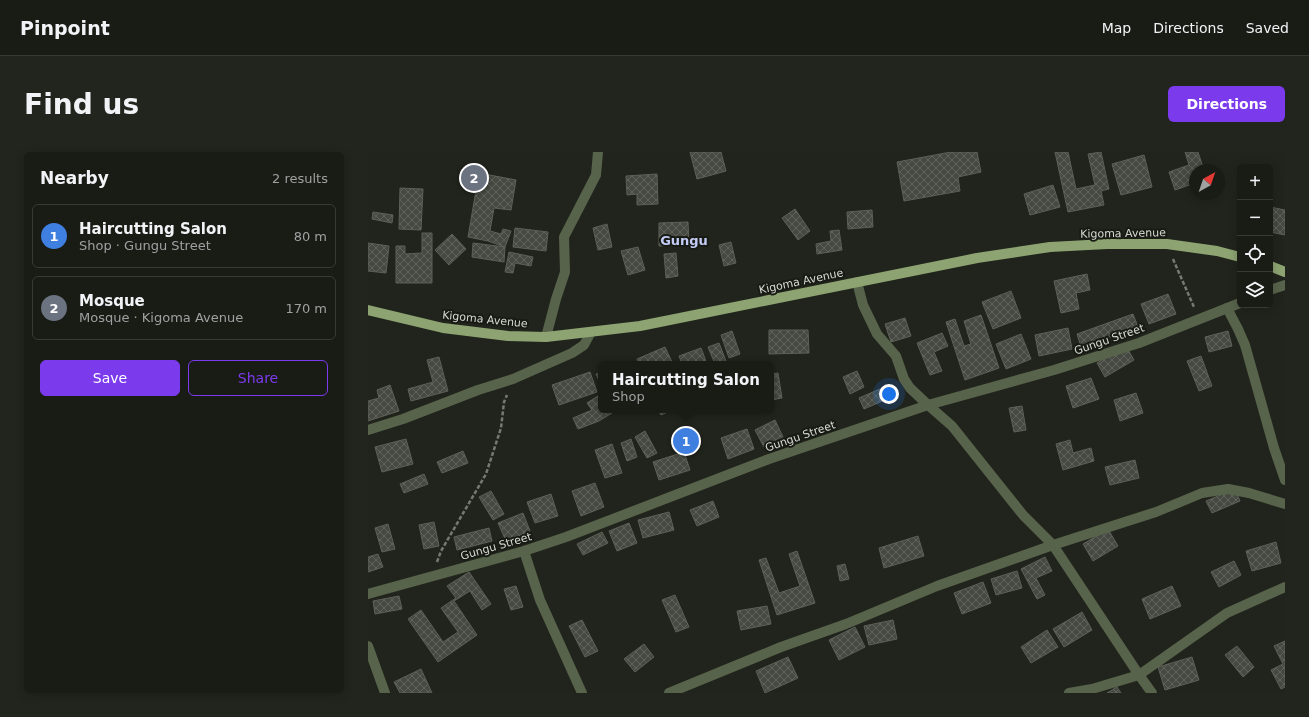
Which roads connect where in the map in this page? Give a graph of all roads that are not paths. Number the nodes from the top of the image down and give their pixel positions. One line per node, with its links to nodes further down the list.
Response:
1 (598, 152): 12 (street)
2 (1237, 256): 5 (main road, Kigoma Avenue)
3 (1273, 267): 4 (main road)
4 (1285, 272)
5 (857, 282): 11 (main road, Kigoma Avenue); 13 (street)
6 (1285, 284): 7 (street)
7 (1273, 289)
8 (1237, 303): 9 (street, Gungu Street)
9 (1227, 308): 13 (street, Gungu Street); 15 (street)
10 (368, 310): 12 (main road, Kigoma Avenue)
11 (591, 332): 12 (main road, Kigoma Avenue); 14 (street)
12 (546, 337)
13 (928, 405): 17 (street); 18 (street, Gungu Street)
14 (368, 430)
15 (1285, 480)
16 (1285, 504): 17 (street)
17 (1054, 545): 22 (street); 25 (street)
18 (524, 551): 20 (street, Gungu Street); 24 (street)
19 (1285, 587): 22 (street)
20 (368, 594)
21 (368, 646): 23 (street)
22 (1139, 675): 26 (street); 27 (street)
23 (385, 693)
24 (582, 693)
25 (669, 693)
26 (1069, 693)
27 (1152, 693)

